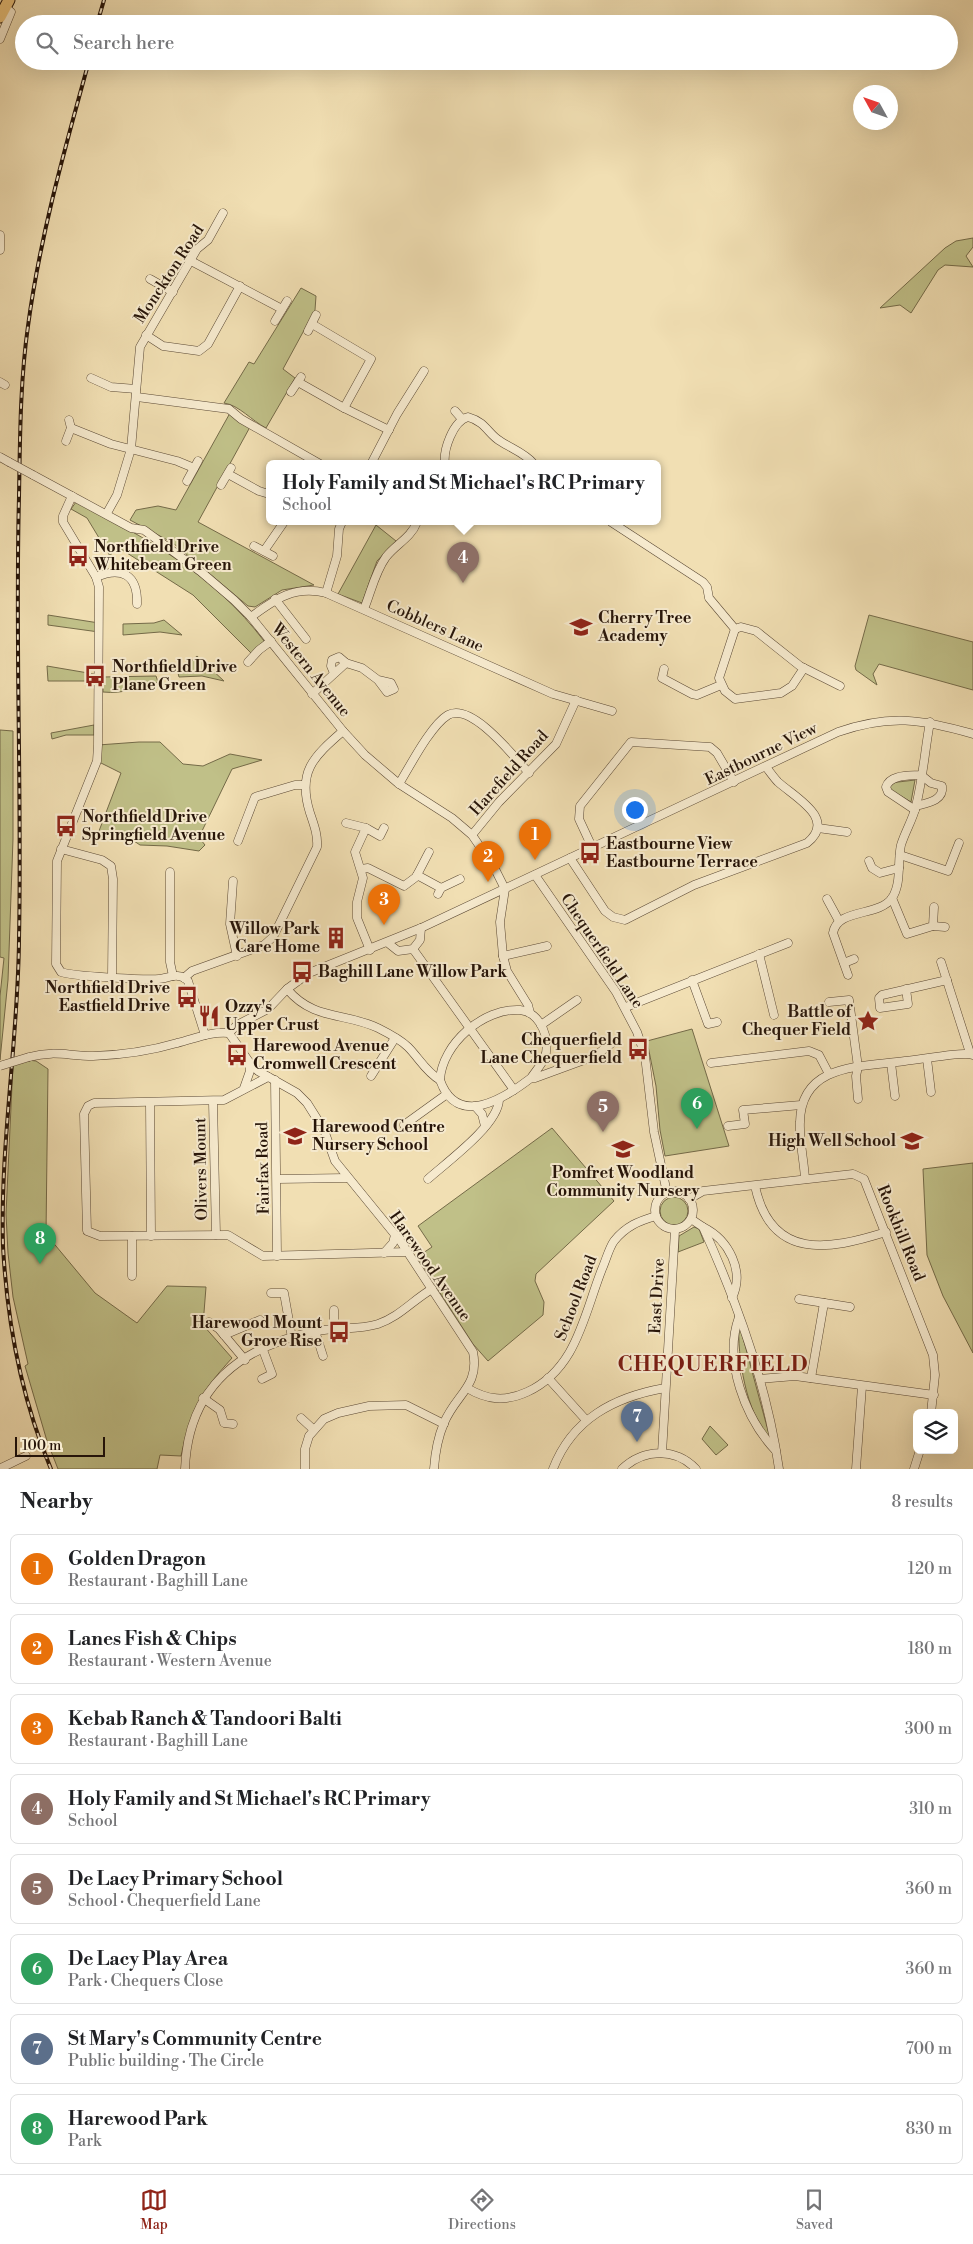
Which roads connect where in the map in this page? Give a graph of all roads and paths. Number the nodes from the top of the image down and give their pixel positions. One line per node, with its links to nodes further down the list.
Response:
1 (5, 8): 2 (street)
2 (0, 39)
3 (223, 213): 5 (street, Monckton Road)
4 (209, 218): 5 (street, Monckton Road)
5 (218, 223): 8 (street, Monckton Road)
6 (0, 235): 7 (street)
7 (0, 250)
8 (191, 261): 10 (street); 11 (street, Monckton Road)
9 (150, 278): 11 (street)
10 (240, 286): 13 (street); 16 (street)
11 (173, 292): 16 (street, Monckton Road)
12 (287, 301): 13 (street)
13 (282, 309): 15 (street)
14 (316, 315): 21 (street)
15 (275, 322)
16 (146, 336): 20 (street, Monckton Road)
17 (424, 371): 24 (street)
18 (91, 378): 20 (street)
19 (291, 392): 21 (street)
20 (136, 393): 26 (street, Monckton Road); 28 (street)
21 (344, 408): 24 (street)
22 (455, 411): 23 (street)
23 (462, 419): 30 (street); 31 (street)
24 (389, 430): 29 (street)
25 (66, 441): 26 (street)
26 (131, 449): 32 (street); 36 (street, Monckton Road)
27 (0, 457): 35 (street, bridge)
28 (307, 460)
29 (373, 460)
30 (445, 460)
31 (530, 460)
32 (187, 481)
33 (222, 485): 34 (street)
34 (266, 493)
35 (72, 496): 36 (street, Western Avenue); 44 (street)
36 (107, 513): 49 (street, Western Avenue)
37 (282, 525): 42 (street)
38 (341, 525): 45 (street)
39 (416, 525): 48 (street)
40 (616, 525): 50 (street)
41 (254, 546): 42 (street)
42 (264, 551): 43 (street)
43 (273, 556)
44 (96, 577): 47 (street); 81 (street)
45 (326, 593): 46 (street, Cobblers Lane); 48 (street, Cobblers Lane)
46 (275, 599): 49 (street, Cobblers Lane); 51 (street)
47 (137, 604)
48 (364, 609): 60 (street, Cobblers Lane)
49 (251, 617): 52 (street, Western Avenue)
50 (735, 629): 54 (street); 57 (street)
51 (306, 639)
52 (271, 641): 53 (street); 59 (street, Western Avenue)
53 (248, 662)
54 (804, 668): 57 (street); 58 (street)
55 (664, 670): 57 (street)
56 (378, 680): 59 (street)
57 (721, 685)
58 (840, 686)
59 (312, 694): 63 (street, Western Avenue)
60 (576, 700): 61 (street, Cobblers Lane); 66 (street, Harefield Road)
61 (612, 711)
62 (930, 722): 64 (street, Eastbourne View); 65 (street, Eastbourne View); 67 (street)
63 (342, 731): 69 (street, Western Avenue); 70 (street)
64 (973, 734)
65 (766, 766): 68 (street, Eastbourne View); 75 (street)
66 (529, 773): 69 (street); 77 (street, Harefield Road)
67 (921, 775): 71 (street); 71 (street); 71 (street)
68 (734, 782): 80 (street, Eastbourne View); 80 (street)
69 (399, 784): 77 (street, Western Avenue)
70 (304, 785): 78 (street); 107 (street)
71 (915, 808): 82 (street)
72 (346, 822): 73 (street)
73 (366, 828): 74 (street); 86 (street)
74 (384, 828)
75 (818, 828): 76 (street); 84 (street)
76 (847, 832)
77 (472, 835): 93 (street, Western Avenue)
78 (238, 841)
79 (959, 843): 82 (street)
80 (592, 847): 84 (street, Eastbourne View)
81 (61, 849): 113 (street); 113 (street)
82 (900, 855): 88 (street)
83 (430, 858): 89 (street)
84 (570, 858): 90 (street, Eastbourne View)
85 (869, 865): 88 (street)
86 (361, 869): 89 (street); 105 (street)
87 (170, 872): 114 (street)
88 (898, 872): 94 (street)
89 (417, 875): 91 (street)
90 (535, 875): 93 (street, Eastbourne View); 122 (street, Chequerfield Lane)
91 (460, 879)
92 (232, 880): 107 (street)
93 (505, 889): 100 (street, Eastbourne View); 108 (street)
94 (892, 898): 97 (street); 98 (street)
95 (827, 899): 97 (street)
96 (934, 907): 98 (street)
97 (839, 921): 111 (street)
98 (933, 926): 99 (street)
99 (945, 927)
100 (421, 928): 102 (street, Eastbourne View); 104 (street)
101 (788, 942): 106 (street)
102 (388, 943): 104 (street); 105 (street, Eastbourne View)
103 (547, 946): 108 (street)
104 (413, 949): 127 (street)
105 (370, 950): 119 (street, Eastbourne View)
106 (759, 954): 116 (street); 124 (street)
107 (237, 956): 115 (street)
108 (503, 956): 123 (street)
109 (854, 959): 111 (street)
110 (940, 962): 117 (street)
111 (844, 963): 112 (street)
112 (848, 975)
113 (112, 976): 114 (street)
114 (173, 976): 115 (street)
115 (184, 978): 129 (street)
116 (692, 980): 122 (street); 125 (street)
117 (947, 980): 118 (street); 132 (street)
118 (906, 989)
119 (287, 990): 128 (street, Eastbourne View); 130 (street)
120 (577, 1000): 126 (street)
121 (828, 1002): 139 (street)
122 (626, 1007): 165 (street, Chequerfield Lane)
123 (530, 1013): 126 (street); 127 (street)
124 (774, 1015)
125 (717, 1022)
126 (541, 1025): 134 (street)
127 (471, 1028): 145 (street); 147 (street)
128 (229, 1033): 129 (street); 137 (street, Harewood Avenue)
129 (205, 1035): 138 (street, bridge)
130 (395, 1038): 142 (street); 145 (street)
131 (612, 1043): 140 (street)
132 (971, 1054): 133 (street)
133 (927, 1059): 136 (street); 148 (street)
134 (544, 1060): 140 (street); 143 (street)
135 (711, 1063): 141 (street)
136 (891, 1063): 139 (street); 150 (street)
137 (250, 1064): 144 (street, Harewood Avenue); 146 (street)
138 (0, 1066)
139 (858, 1067): 141 (street); 152 (street)
140 (557, 1070): 143 (street)
141 (829, 1074): 155 (street)
142 (371, 1076)
143 (531, 1078): 147 (street)
144 (271, 1079): 146 (street); 160 (street, Harewood Avenue); 161 (street, Fairfax Road)
145 (440, 1080): 149 (street)
146 (244, 1088): 153 (street)
147 (514, 1090): 151 (street)
148 (931, 1092)
149 (447, 1094): 156 (street); 157 (street)
150 (895, 1096)
151 (499, 1100): 156 (street); 158 (street)
152 (858, 1100)
153 (213, 1102): 154 (street); 172 (street, Olivers Mount)
154 (150, 1103): 174 (street); 175 (street)
155 (801, 1105): 159 (street); 163 (street)
156 (475, 1106): 158 (street)
157 (404, 1125)
158 (485, 1126): 162 (street)
159 (728, 1126)
160 (347, 1178): 161 (street); 173 (street, Harewood Avenue)
161 (277, 1179): 178 (street, Fairfax Road)
162 (428, 1179)
163 (805, 1179): 164 (street, Rookhill Road); 171 (street, Rookhill Road)
164 (755, 1186): 166 (street, Rookhill Road); 171 (street)
165 (668, 1193): 166 (street); 167 (street)
166 (689, 1199): 168 (street)
167 (656, 1216): 170 (street); 198 (street, School Road)
168 (691, 1219): 169 (street); 170 (street)
169 (703, 1227): 182 (street); 182 (street)
170 (674, 1230): 203 (street, East Drive)
171 (886, 1232): 204 (street, Rookhill Road)
172 (216, 1235): 175 (street); 178 (street)
173 (395, 1235): 176 (street, Harewood Avenue); 177 (street)
174 (132, 1236): 175 (street); 179 (street)
175 (151, 1236)
176 (407, 1252): 177 (street); 180 (street, Harewood Avenue)
177 (384, 1253): 178 (street)
178 (277, 1256)
179 (132, 1276)
180 (432, 1289): 190 (street); 202 (street, Harewood Avenue)
181 (271, 1293): 193 (street)
182 (732, 1298): 187 (street)
183 (799, 1299): 184 (street)
184 (824, 1303): 185 (street); 199 (street)
185 (850, 1307)
186 (334, 1310): 190 (street)
187 (739, 1317): 200 (street); 212 (street)
188 (260, 1320): 192 (street)
189 (209, 1322): 192 (street)
190 (334, 1329): 191 (street)
191 (315, 1331): 193 (street); 195 (street)
192 (224, 1335): 196 (street)
193 (292, 1338): 194 (street)
194 (263, 1350): 196 (street); 197 (street)
195 (323, 1356)
196 (245, 1360): 205 (street)
197 (262, 1378)
198 (548, 1378): 202 (street, School Road); 208 (street)
199 (811, 1378): 200 (street); 201 (street)
200 (760, 1379): 212 (street)
201 (862, 1386): 204 (street); 224 (street)
202 (467, 1388): 210 (street, Harewood Avenue)
203 (665, 1388): 208 (street); 213 (street, East Drive)
204 (934, 1395): 206 (street, Rookhill Road)
205 (203, 1398): 209 (street); 216 (street)
206 (932, 1409)
207 (301, 1418): 211 (street)
208 (586, 1420): 220 (street)
209 (233, 1424)
210 (444, 1424): 211 (street); 219 (street, Harewood Avenue)
211 (313, 1429): 218 (street)
212 (776, 1451): 223 (street)
213 (662, 1453): 221 (street); 222 (street)
214 (919, 1454): 225 (street)
215 (26, 1456): 217 (street)
216 (186, 1466)
217 (1, 1467)
218 (305, 1469)
219 (434, 1469)
220 (553, 1469)
221 (622, 1469)
222 (696, 1469)
223 (779, 1469)
224 (856, 1469)
225 (914, 1469)

